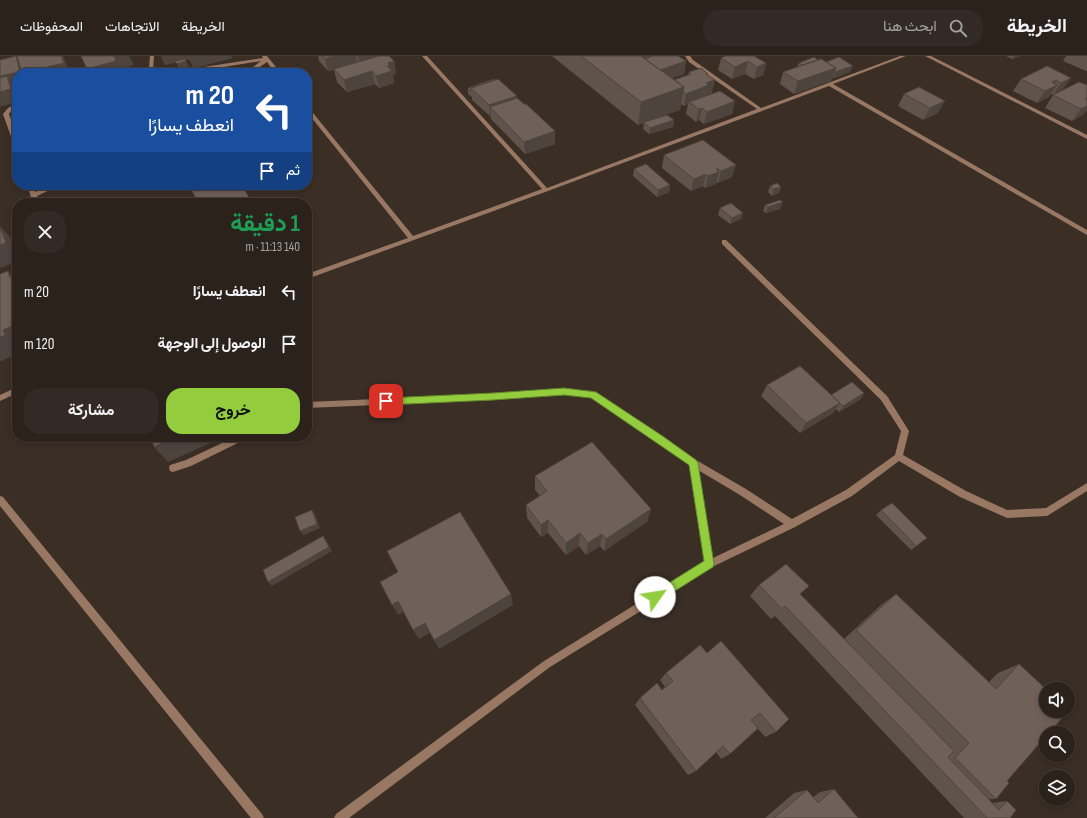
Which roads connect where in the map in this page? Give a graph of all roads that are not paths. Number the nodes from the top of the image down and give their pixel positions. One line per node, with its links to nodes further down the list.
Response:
1 (152, 56): 7 (street)
2 (424, 56): 19 (street)
3 (687, 56): 13 (street)
4 (904, 56): 11 (street)
5 (926, 56): 16 (street)
6 (266, 58): 8 (street); 9 (street); 10 (street)
7 (153, 68)
8 (207, 68)
9 (254, 68)
10 (274, 68)
11 (829, 84): 13 (street); 22 (street)
12 (12, 108): 15 (street)
13 (761, 110): 19 (street)
14 (312, 115): 23 (street)
15 (12, 131)
16 (1087, 137)
17 (32, 190): 20 (street)
18 (46, 190): 20 (street)
19 (546, 190): 23 (street)
20 (34, 195): 21 (street)
21 (35, 198)
22 (1087, 233)
23 (412, 239): 25 (street)
24 (724, 242): 30 (street)
25 (312, 275)
26 (12, 392): 27 (street)
27 (0, 398)
28 (312, 406): 31 (street)
29 (233, 442): 32 (street)
30 (898, 457): 33 (street); 35 (street)
31 (693, 463): 35 (street); 36 (street)
32 (173, 468)
33 (1087, 487)
34 (0, 500): 37 (street)
35 (792, 524): 36 (street)
36 (709, 564): 38 (street)
37 (258, 818)
38 (340, 818)

